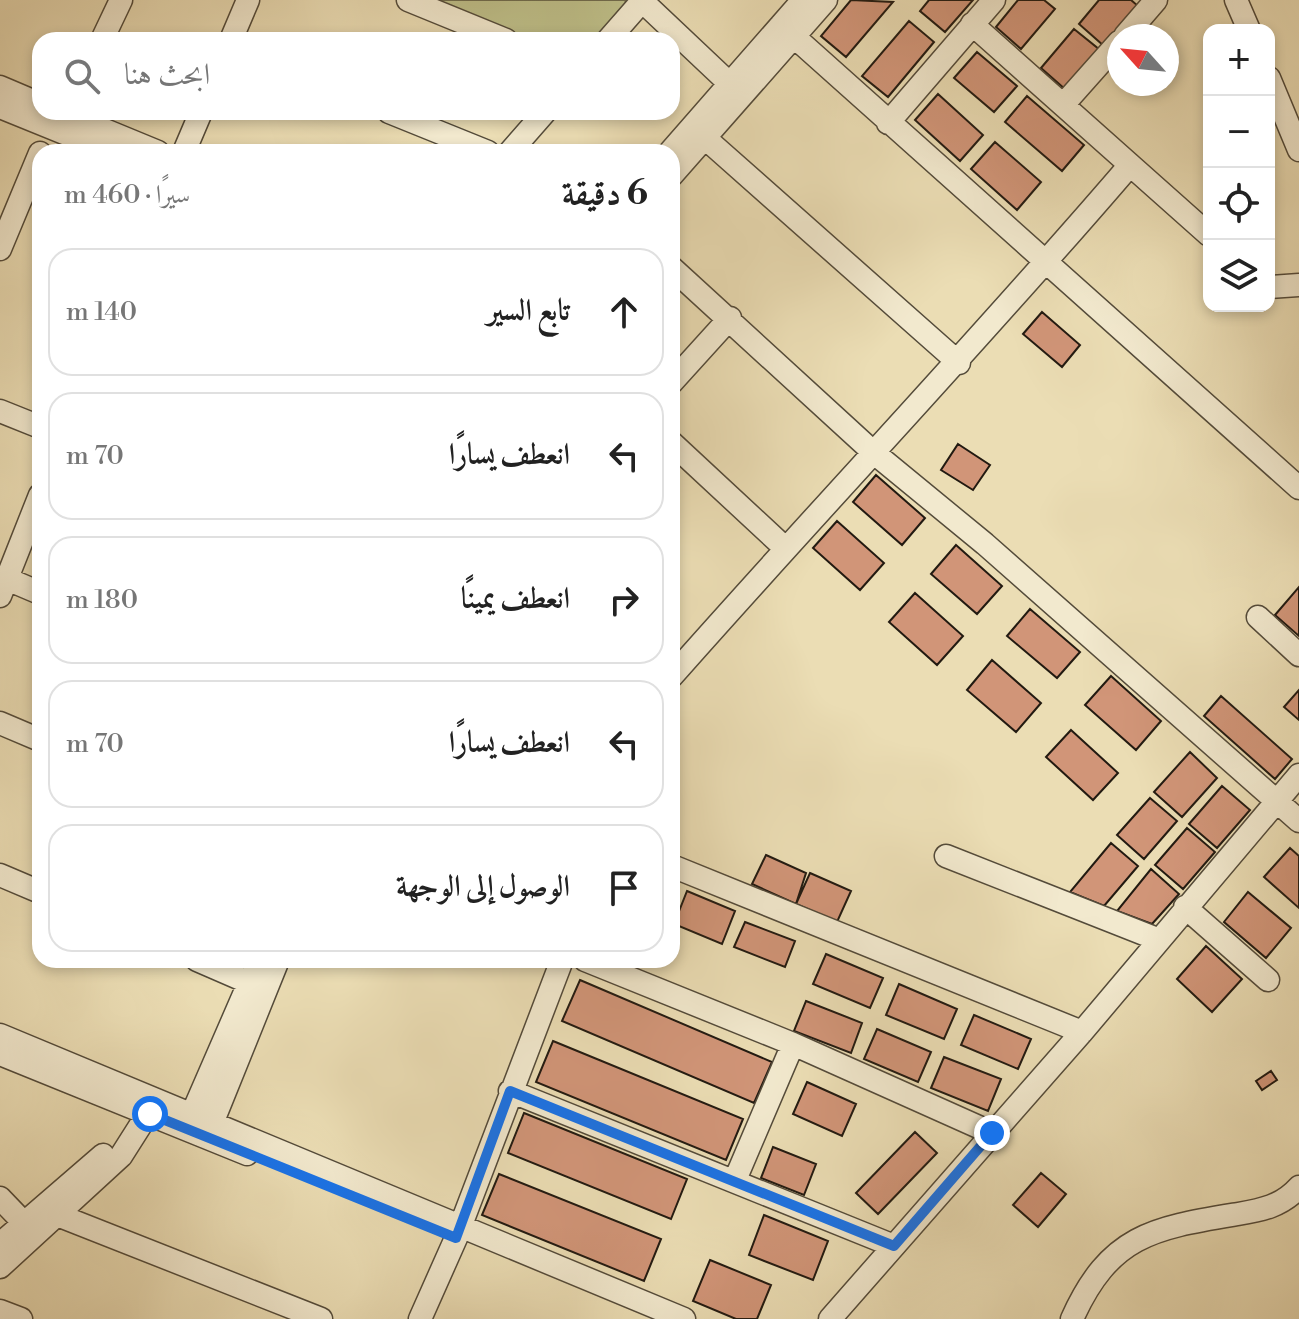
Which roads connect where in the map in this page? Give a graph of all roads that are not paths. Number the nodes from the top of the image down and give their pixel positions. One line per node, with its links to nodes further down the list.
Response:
1 (121, 0): 12 (street)
2 (248, 0): 13 (street)
3 (408, 0): 14 (street)
4 (642, 0): 15 (street); 16 (street)
5 (994, 0): 9 (street)
6 (1156, 0): 10 (street)
7 (1236, 0): 11 (street)
8 (818, 1): 17 (street)
9 (972, 24): 24 (street); 33 (street)
10 (1135, 24)
11 (1246, 24)
12 (106, 32)
13 (234, 32)
14 (486, 32)
15 (615, 32)
16 (676, 32)
17 (787, 32): 20 (street); 33 (street); 34 (street)
18 (680, 36): 20 (street)
19 (1107, 56): 24 (street)
20 (730, 84): 41 (street)
21 (0, 87): 23 (street)
22 (1275, 92): 42 (street)
23 (32, 101)
24 (1063, 105): 43 (street)
25 (0, 107): 26 (street)
26 (32, 112)
27 (60, 120): 35 (street)
28 (67, 120): 36 (street)
29 (73, 120): 37 (street)
30 (198, 120): 38 (street)
31 (409, 120): 39 (street)
32 (538, 120): 40 (street)
33 (888, 123): 48 (street)
34 (705, 138): 44 (street); 53 (street)
35 (45, 144)
36 (100, 144)
37 (137, 144)
38 (187, 144)
39 (468, 144)
40 (517, 144)
41 (677, 144)
42 (1299, 150)
43 (1130, 165): 46 (street); 48 (street)
44 (680, 166)
45 (32, 171): 47 (street)
46 (1203, 230)
47 (0, 249)
48 (1047, 262): 53 (street); 59 (street)
49 (680, 275): 52 (street)
50 (1299, 285): 51 (street)
51 (1275, 287)
52 (730, 318): 54 (street); 58 (street)
53 (959, 363): 58 (street)
54 (680, 373)
55 (0, 411): 56 (street)
56 (32, 424)
57 (680, 450): 61 (street)
58 (873, 452): 61 (street); 70 (street)
59 (1299, 488)
60 (32, 515): 62 (street)
61 (785, 548): 66 (street)
62 (3, 588): 63 (street)
63 (32, 592)
64 (1258, 617): 65 (street)
65 (1299, 655)
66 (680, 667)
67 (0, 723): 68 (street)
68 (32, 737)
69 (1299, 775): 70 (street)
70 (1276, 801): 71 (street); 76 (street)
71 (1299, 821)
72 (946, 856): 77 (street)
73 (680, 869): 85 (street)
74 (0, 875): 75 (street)
75 (32, 889)
76 (1185, 907): 77 (street); 83 (street)
77 (1157, 939): 85 (street)
78 (215, 968): 84 (street)
79 (256, 968): 84 (street)
80 (274, 968): 91 (street)
81 (559, 968): 89 (street)
82 (605, 968): 87 (street)
83 (1268, 980)
84 (250, 983): 91 (street)
85 (1082, 1032): 92 (street)
86 (0, 1035): 90 (street)
87 (793, 1044): 92 (street); 94 (street)
88 (0, 1054): 90 (street)
89 (510, 1091): 94 (street); 99 (street)
90 (154, 1107): 91 (street); 93 (street)
91 (199, 1126): 99 (street)
92 (992, 1133): 101 (street)
93 (134, 1136): 97 (street); 98 (street)
94 (735, 1180): 101 (street)
95 (1299, 1187): 110 (street)
96 (0, 1198): 98 (street)
97 (60, 1216): 102 (street); 105 (street)
98 (24, 1223): 100 (street)
99 (457, 1233): 106 (street); 107 (street); 108 (street)
100 (0, 1244)
101 (894, 1246): 109 (street)
102 (0, 1267)
103 (0, 1311): 104 (street)
104 (21, 1319)
105 (321, 1319)
106 (420, 1319)
107 (652, 1319)
108 (684, 1319)
109 (830, 1319)
110 (1072, 1319)

